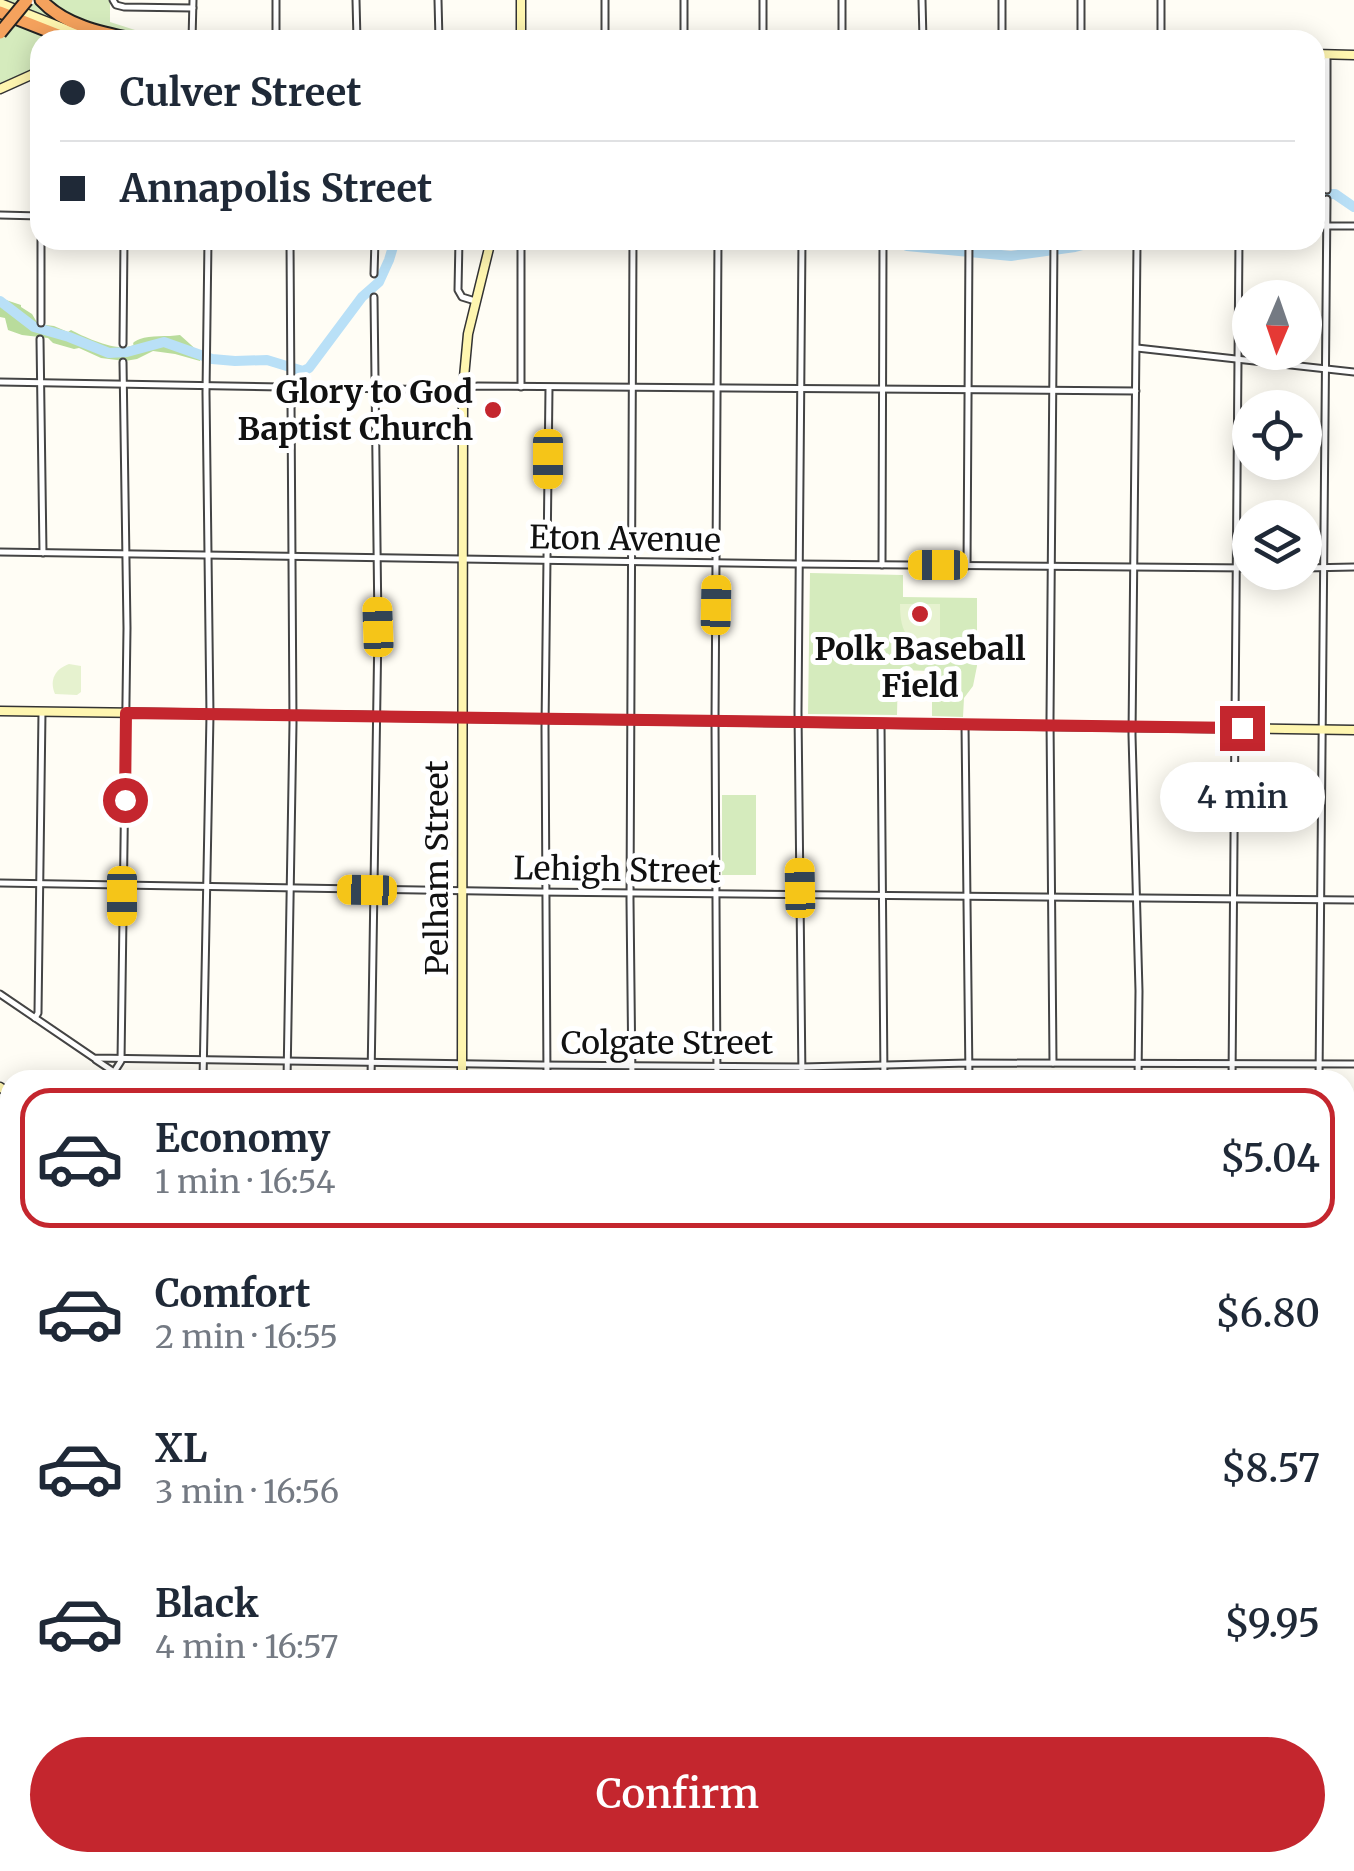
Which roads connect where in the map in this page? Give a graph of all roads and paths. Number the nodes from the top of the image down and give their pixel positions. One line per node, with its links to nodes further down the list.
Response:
1 (27, 0): 35 (highway, bridge)
2 (41, 0): 21 (highway)
3 (114, 0): 17 (street)
4 (276, 0): 23 (street)
5 (356, 0): 24 (street)
6 (438, 0): 25 (street)
7 (521, 0): 26 (street)
8 (605, 0): 27 (street)
9 (684, 0): 28 (street)
10 (763, 0): 29 (street)
11 (842, 0): 30 (street)
12 (922, 0): 31 (street)
13 (1002, 0): 32 (street)
14 (1081, 0): 33 (street)
15 (1160, 0): 34 (street)
16 (0, 3): 20 (street)
17 (193, 4): 22 (street)
18 (0, 12): 19 (highway)
19 (51, 30)
20 (57, 30)
21 (98, 30)
22 (192, 30)
23 (276, 30)
24 (357, 30)
25 (439, 30)
26 (521, 30)
27 (605, 30)
28 (684, 30)
29 (763, 30)
30 (842, 30)
31 (922, 30)
32 (1002, 30)
33 (1081, 30)
34 (1161, 30)
35 (0, 33)
36 (1328, 54): 37 (street); 40 (street)
37 (1354, 55)
38 (30, 76): 39 (street)
39 (0, 89)
40 (1327, 190)
41 (1327, 199): 44 (street)
42 (0, 215): 43 (street)
43 (30, 216)
44 (1326, 226): 45 (street); 73 (street)
45 (1354, 226)
46 (41, 250): 66 (street)
47 (124, 250): 68 (street)
48 (208, 250): 79 (street)
49 (290, 250): 81 (street)
50 (375, 250): 62 (street)
51 (459, 250): 65 (street)
52 (488, 250): 65 (street, Pelham Street)
53 (520, 250): 80 (street)
54 (633, 250): 83 (street)
55 (718, 250): 85 (street)
56 (802, 250): 86 (street)
57 (884, 250): 87 (street)
58 (969, 250): 89 (street)
59 (1054, 250): 90 (street)
60 (1137, 250): 69 (street)
61 (1239, 250): 63 (street)
62 (374, 274)
63 (1239, 280)
64 (374, 296): 88 (street)
65 (475, 301): 84 (street, Pelham Street)
66 (41, 323)
67 (40, 338): 77 (street)
68 (123, 344)
69 (1137, 348): 70 (street); 91 (street)
70 (1232, 358)
71 (123, 362): 78 (street)
72 (1322, 369): 73 (street)
73 (1326, 369): 75 (street); 110 (street)
74 (1239, 370): 92 (street)
75 (1354, 372)
76 (0, 382): 77 (street)
77 (40, 382): 78 (street); 94 (street)
78 (123, 385): 79 (street); 95 (street)
79 (206, 386): 81 (street); 96 (street)
80 (521, 386): 82 (street); 84 (street)
81 (290, 387): 88 (street); 97 (street)
82 (549, 387): 83 (street); 100 (street)
83 (632, 387): 85 (street); 101 (street)
84 (463, 388): 88 (street); 99 (street, Pelham Street)
85 (718, 388): 86 (street); 102 (street)
86 (802, 388): 87 (street); 103 (street)
87 (884, 388): 89 (street); 104 (street)
88 (374, 389): 98 (street)
89 (968, 389): 90 (street); 105 (street)
90 (1053, 389): 91 (street); 107 (street)
91 (1136, 391): 108 (street)
92 (1238, 500)
93 (0, 552): 94 (street, Eton Avenue)
94 (43, 553): 95 (street, Eton Avenue)
95 (126, 554): 96 (street, Eton Avenue); 114 (street)
96 (209, 556): 97 (street, Eton Avenue); 115 (street)
97 (292, 557): 98 (street, Eton Avenue); 116 (street)
98 (376, 558): 99 (street, Eton Avenue); 117 (street)
99 (462, 560): 100 (street, Eton Avenue); 118 (street, Pelham Street)
100 (548, 561): 101 (street, Eton Avenue); 119 (street)
101 (632, 562): 102 (street, Eton Avenue); 120 (street)
102 (716, 563): 103 (street, Eton Avenue); 121 (street)
103 (799, 564): 104 (street, Eton Avenue); 122 (street)
104 (882, 565): 105 (street, Eton Avenue)
105 (966, 566): 107 (street, Eton Avenue)
106 (1354, 567): 110 (street)
107 (1052, 568): 108 (street, Eton Avenue); 125 (street)
108 (1135, 568): 109 (street, Eton Avenue); 126 (street)
109 (1232, 568)
110 (1324, 568): 128 (street)
111 (1238, 590): 127 (street)
112 (0, 711): 113 (street)
113 (42, 712): 114 (street); 131 (street)
114 (126, 713): 115 (street); 132 (street)
115 (210, 714): 116 (street); 133 (street)
116 (293, 716): 117 (street); 134 (street)
117 (377, 718): 118 (street); 135 (street)
118 (462, 719): 119 (street); 136 (street, Pelham Street)
119 (545, 720): 120 (street); 137 (street)
120 (630, 721): 121 (street); 138 (street)
121 (715, 722): 122 (street); 139 (street)
122 (798, 723): 123 (street); 140 (street)
123 (881, 724): 124 (street); 141 (street)
124 (965, 724): 125 (street); 142 (street)
125 (1050, 726): 126 (street); 143 (street)
126 (1132, 727): 127 (street); 144 (street)
127 (1236, 728): 128 (street); 145 (street)
128 (1322, 730): 129 (street); 146 (street)
129 (1354, 730)
130 (0, 883): 131 (street, Lehigh Street)
131 (40, 884): 132 (street, Lehigh Street); 149 (street)
132 (123, 886): 133 (street, Lehigh Street); 151 (street)
133 (207, 887): 134 (street, Lehigh Street); 152 (street)
134 (289, 888): 135 (street, Lehigh Street); 153 (street)
135 (374, 890): 136 (street, Lehigh Street); 154 (street)
136 (462, 891): 137 (street, Lehigh Street); 157 (street, Pelham Street)
137 (545, 892): 138 (street, Lehigh Street); 162 (street)
138 (630, 893): 139 (street, Lehigh Street); 163 (street)
139 (715, 894): 140 (street, Lehigh Street); 164 (street)
140 (800, 895): 141 (street, Lehigh Street); 166 (street)
141 (882, 896): 142 (street, Lehigh Street); 165 (street)
142 (968, 896): 143 (street, Lehigh Street); 155 (street)
143 (1052, 896): 144 (street, Lehigh Street); 156 (street)
144 (1137, 897): 145 (street, Lehigh Street); 158 (street)
145 (1234, 898): 146 (street, Lehigh Street); 159 (street)
146 (1320, 899): 147 (street, Lehigh Street); 160 (street)
147 (1354, 900)
148 (0, 994): 149 (street)
149 (35, 1018): 150 (street)
150 (94, 1058): 151 (street, Colgate Street); 167 (street)
151 (121, 1059): 152 (street, Colgate Street); 168 (street)
152 (204, 1059): 153 (street, Colgate Street); 169 (street)
153 (287, 1060): 154 (street, Colgate Street); 170 (street)
154 (372, 1063): 157 (street, Colgate Street); 171 (street)
155 (969, 1063): 156 (street, Colgate Street); 165 (street, Colgate Street); 177 (street)
156 (1054, 1063): 158 (street, Colgate Street)
157 (462, 1064): 162 (street, Colgate Street); 172 (street, Pelham Street)
158 (1138, 1064): 159 (street, Colgate Street); 178 (street)
159 (1232, 1064): 160 (street, Colgate Street); 179 (street)
160 (1319, 1064): 161 (street, Colgate Street); 180 (street)
161 (1354, 1064)
162 (547, 1065): 163 (street, Colgate Street); 173 (street)
163 (631, 1065): 164 (street, Colgate Street); 174 (street)
164 (716, 1066): 166 (street, Colgate Street); 175 (street)
165 (884, 1066): 166 (street, Colgate Street); 176 (street)
166 (802, 1067)
167 (111, 1070)
168 (115, 1070)
169 (203, 1070)
170 (287, 1070)
171 (372, 1070)
172 (462, 1070)
173 (547, 1070)
174 (631, 1070)
175 (716, 1070)
176 (884, 1070)
177 (969, 1070)
178 (1138, 1070)
179 (1232, 1070)
180 (1319, 1070)

